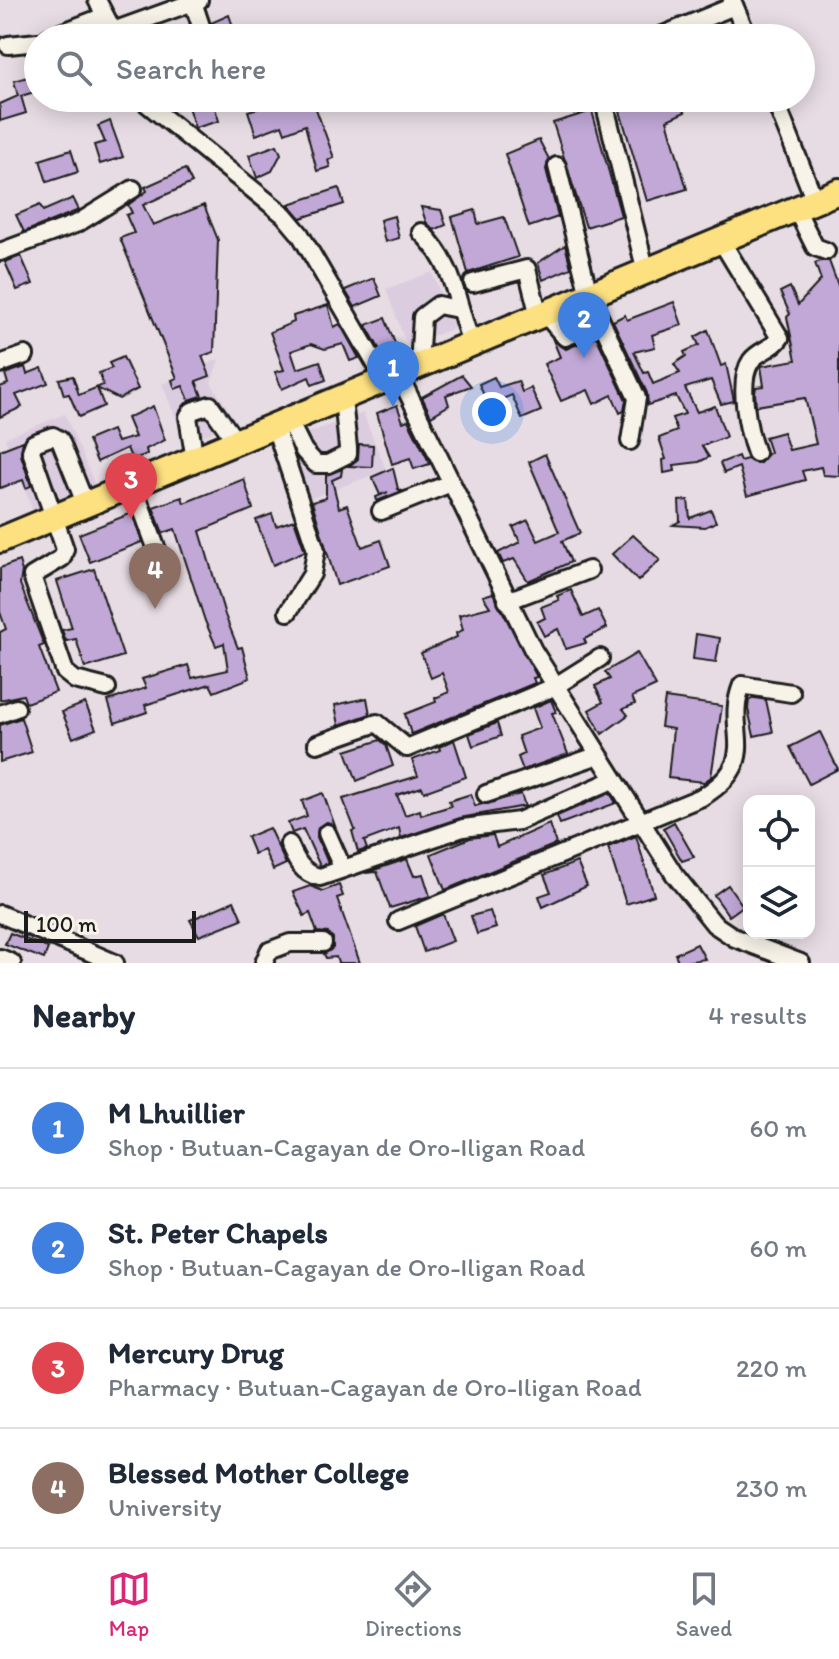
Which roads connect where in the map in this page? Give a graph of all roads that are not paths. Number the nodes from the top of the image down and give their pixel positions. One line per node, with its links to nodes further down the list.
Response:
1 (97, 0): 4 (street)
2 (196, 1): 5 (street); 6 (street)
3 (733, 3): 7 (street); 8 (street)
4 (109, 24)
5 (124, 24)
6 (202, 24)
7 (687, 24)
8 (742, 24)
9 (24, 43): 10 (street)
10 (8, 45)
11 (157, 112): 31 (street)
12 (606, 112): 22 (street)
13 (778, 112): 17 (street)
14 (557, 166): 24 (street)
15 (133, 189): 21 (street)
16 (839, 191): 17 (highway)
17 (806, 205): 19 (highway); 20 (street)
18 (421, 232): 25 (street)
19 (720, 239): 22 (highway); 36 (street)
20 (826, 251)
21 (0, 252)
22 (646, 272): 24 (highway)
23 (473, 283): 26 (street)
24 (589, 295): 26 (highway); 27 (street)
25 (458, 309): 28 (street); 31 (street)
26 (542, 315): 27 (street); 28 (highway)
27 (600, 323): 34 (street)
28 (472, 345): 31 (highway)
29 (25, 355): 30 (street)
30 (0, 364)
31 (401, 374): 32 (highway); 38 (street)
32 (343, 399): 33 (highway); 33 (street)
33 (282, 424): 35 (highway); 47 (street)
34 (630, 441)
35 (237, 443): 37 (highway); 37 (street)
36 (756, 453)
37 (195, 460): 39 (highway)
38 (451, 483): 41 (street); 46 (street)
39 (133, 485): 40 (highway); 44 (street)
40 (85, 503): 42 (highway); 42 (street)
41 (381, 511)
42 (52, 516): 43 (highway); 50 (street)
43 (2, 534)
44 (157, 550)
45 (589, 570): 46 (street)
46 (507, 601): 49 (street)
47 (288, 612)
48 (600, 658): 49 (street)
49 (554, 687): 52 (street); 53 (street)
50 (107, 688)
51 (791, 693): 56 (street)
52 (317, 744)
53 (596, 756): 54 (street); 55 (street)
54 (613, 780): 56 (street); 59 (street)
55 (486, 794)
56 (643, 824): 61 (street); 67 (street)
57 (327, 833): 59 (street)
58 (289, 844): 59 (street)
59 (343, 869)
60 (0, 914): 65 (street)
61 (398, 921)
62 (323, 943): 66 (street)
63 (0, 958): 64 (street)
64 (12, 963)
65 (115, 963)
66 (264, 963)
67 (801, 963)

